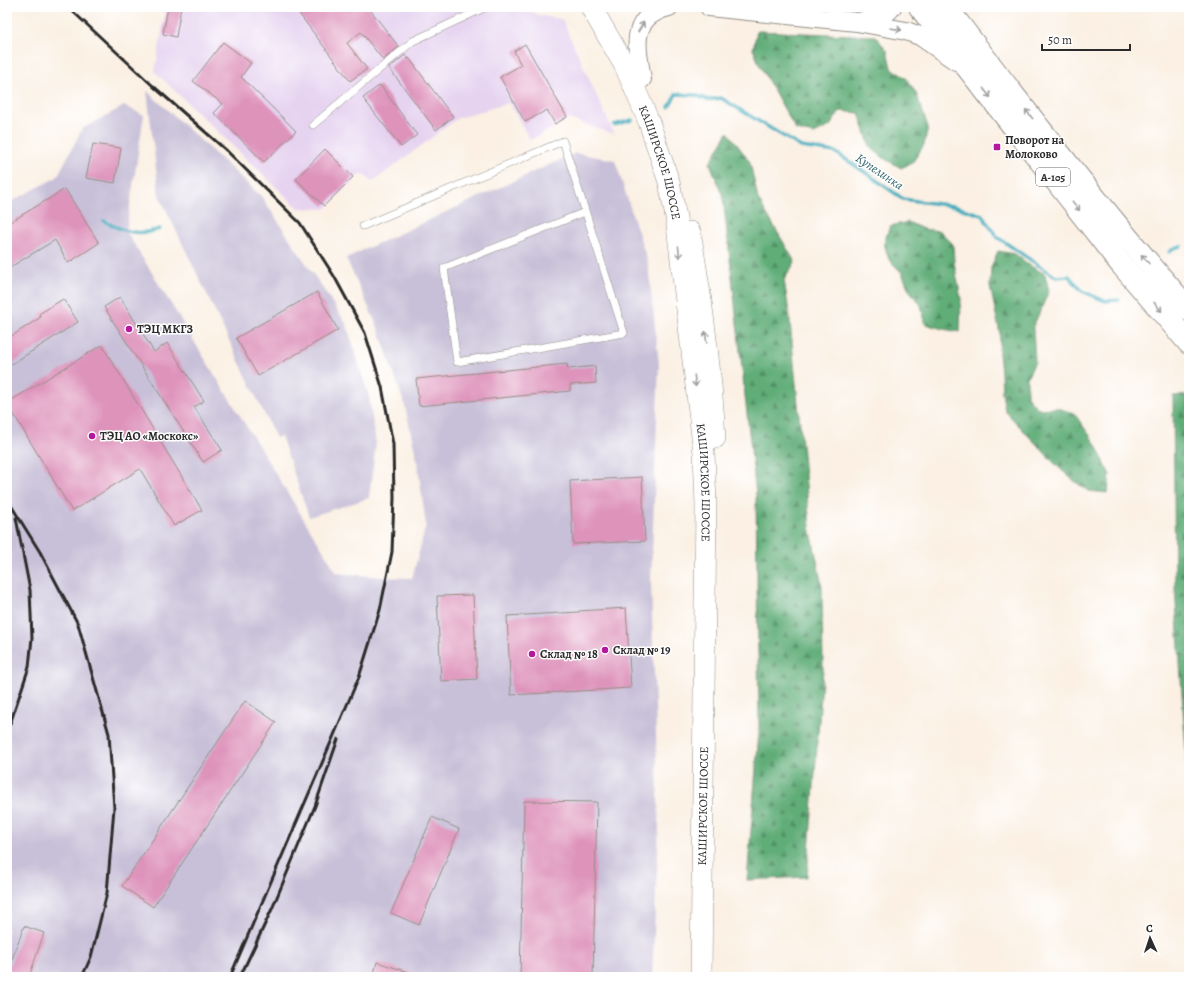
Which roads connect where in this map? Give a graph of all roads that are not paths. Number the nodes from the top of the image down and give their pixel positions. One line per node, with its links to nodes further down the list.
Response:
1 (486, 7): 14 (lane)
2 (591, 7): 19 (main road, КАШИРСКОЕ ШОССЕ, one-way to 19)
3 (605, 7): 13 (main road, КАШИРСКОЕ ШОССЕ)
4 (669, 7): 13 (main road, one-way to 4)
5 (892, 7): 11 (main road)
6 (920, 7): 12 (highway, А-105)
7 (946, 7): 17 (highway, А-105, one-way to 7)
8 (729, 8): 9 (main road)
9 (770, 10): 10 (main road)
10 (788, 11): 11 (main road)
11 (857, 22): 12 (main road, one-way to 12)
12 (969, 70): 18 (highway, А-105, one-way to 18)
13 (642, 79): 20 (main road, КАШИРСКОЕ ШОССЕ, one-way to 13)
14 (313, 125)
15 (586, 212): 15 (lane); 16 (lane)
16 (363, 226)
17 (1189, 310)
18 (1189, 343)
19 (701, 977)
20 (712, 977)

